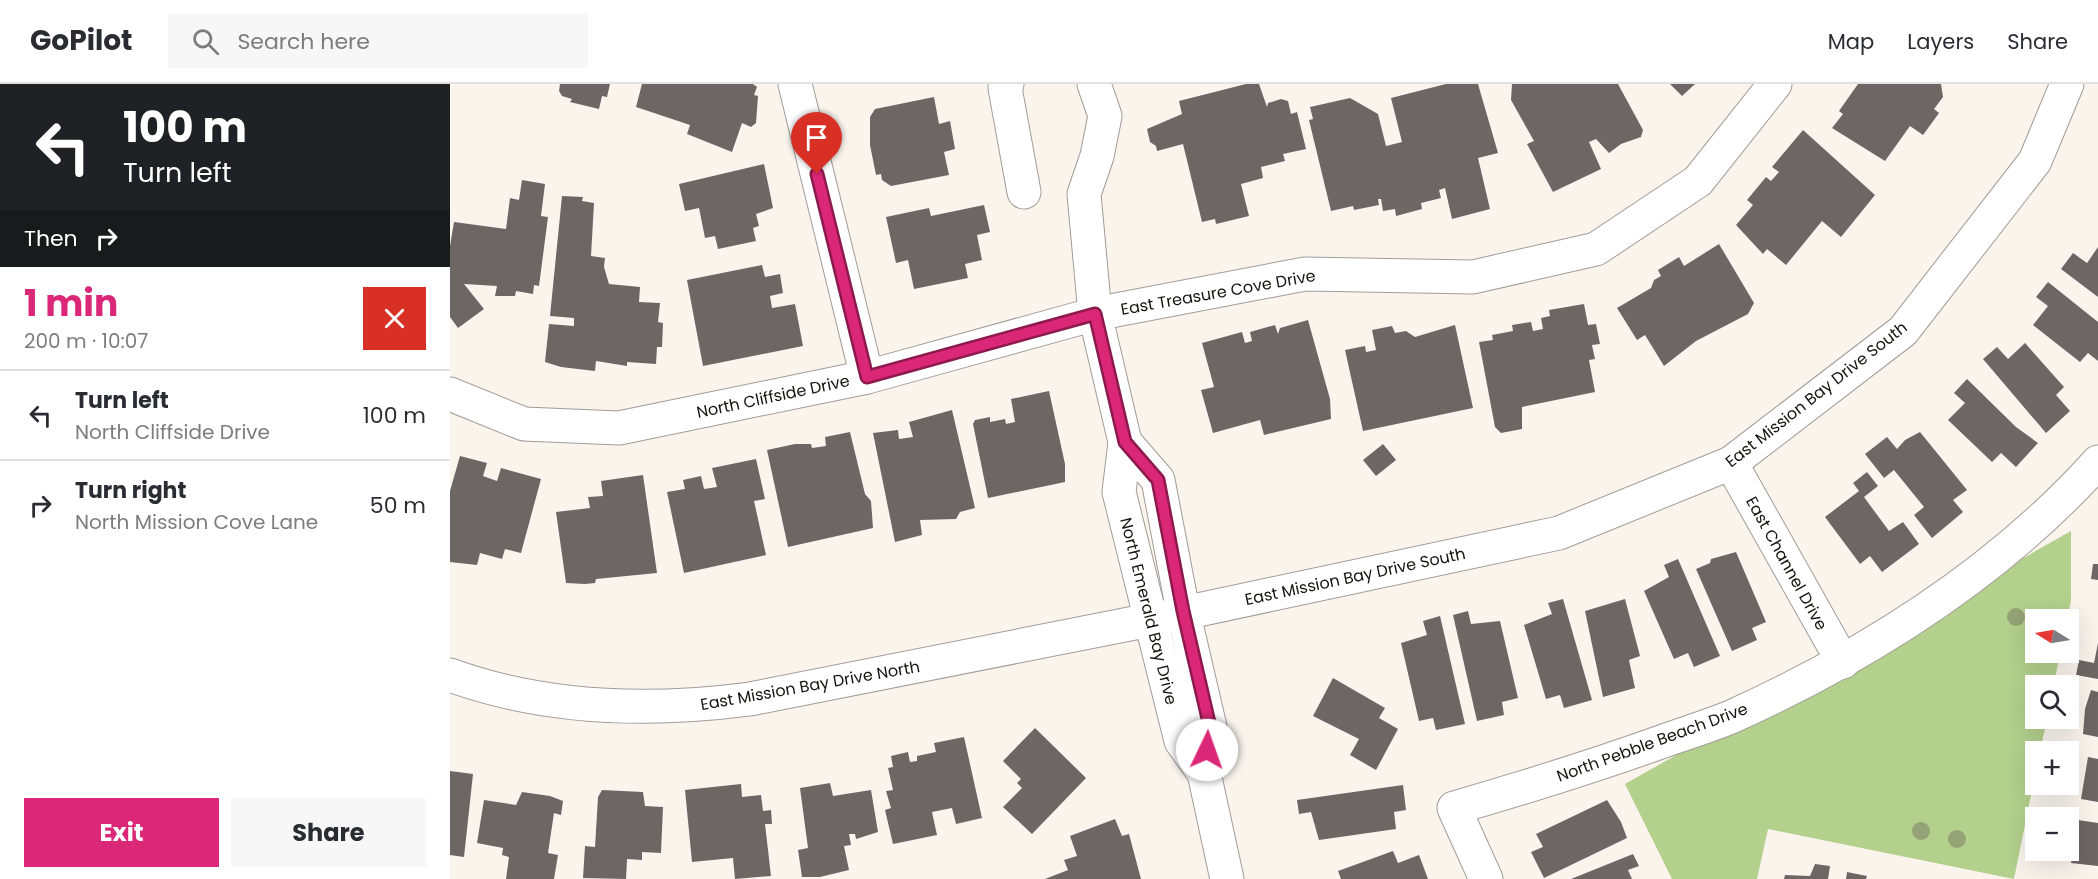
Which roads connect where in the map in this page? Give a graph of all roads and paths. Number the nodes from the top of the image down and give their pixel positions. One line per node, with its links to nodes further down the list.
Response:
1 (795, 84): 8 (street)
2 (1007, 84): 6 (street)
3 (1094, 84): 7 (street, North Emerald Bay Drive)
4 (1775, 84): 7 (street, East Treasure Cove Drive)
5 (2067, 84): 11 (street, East Mission Bay Drive South)
6 (1024, 192)
7 (1095, 314): 8 (street, North Cliffside Drive); 12 (street, North Emerald Bay Drive)
8 (867, 377): 9 (street, North Cliffside Drive)
9 (450, 394)
10 (2098, 462): 13 (street, North Pebble Beach Drive)
11 (1731, 464): 12 (street, East Mission Bay Drive South); 13 (street, East Channel Drive)
12 (1167, 615): 14 (street, East Mission Bay Drive North); 15 (street, North Emerald Bay Drive)
13 (1842, 662): 16 (street, North Pebble Beach Drive)
14 (450, 675)
15 (1227, 879)
16 (1486, 879)

